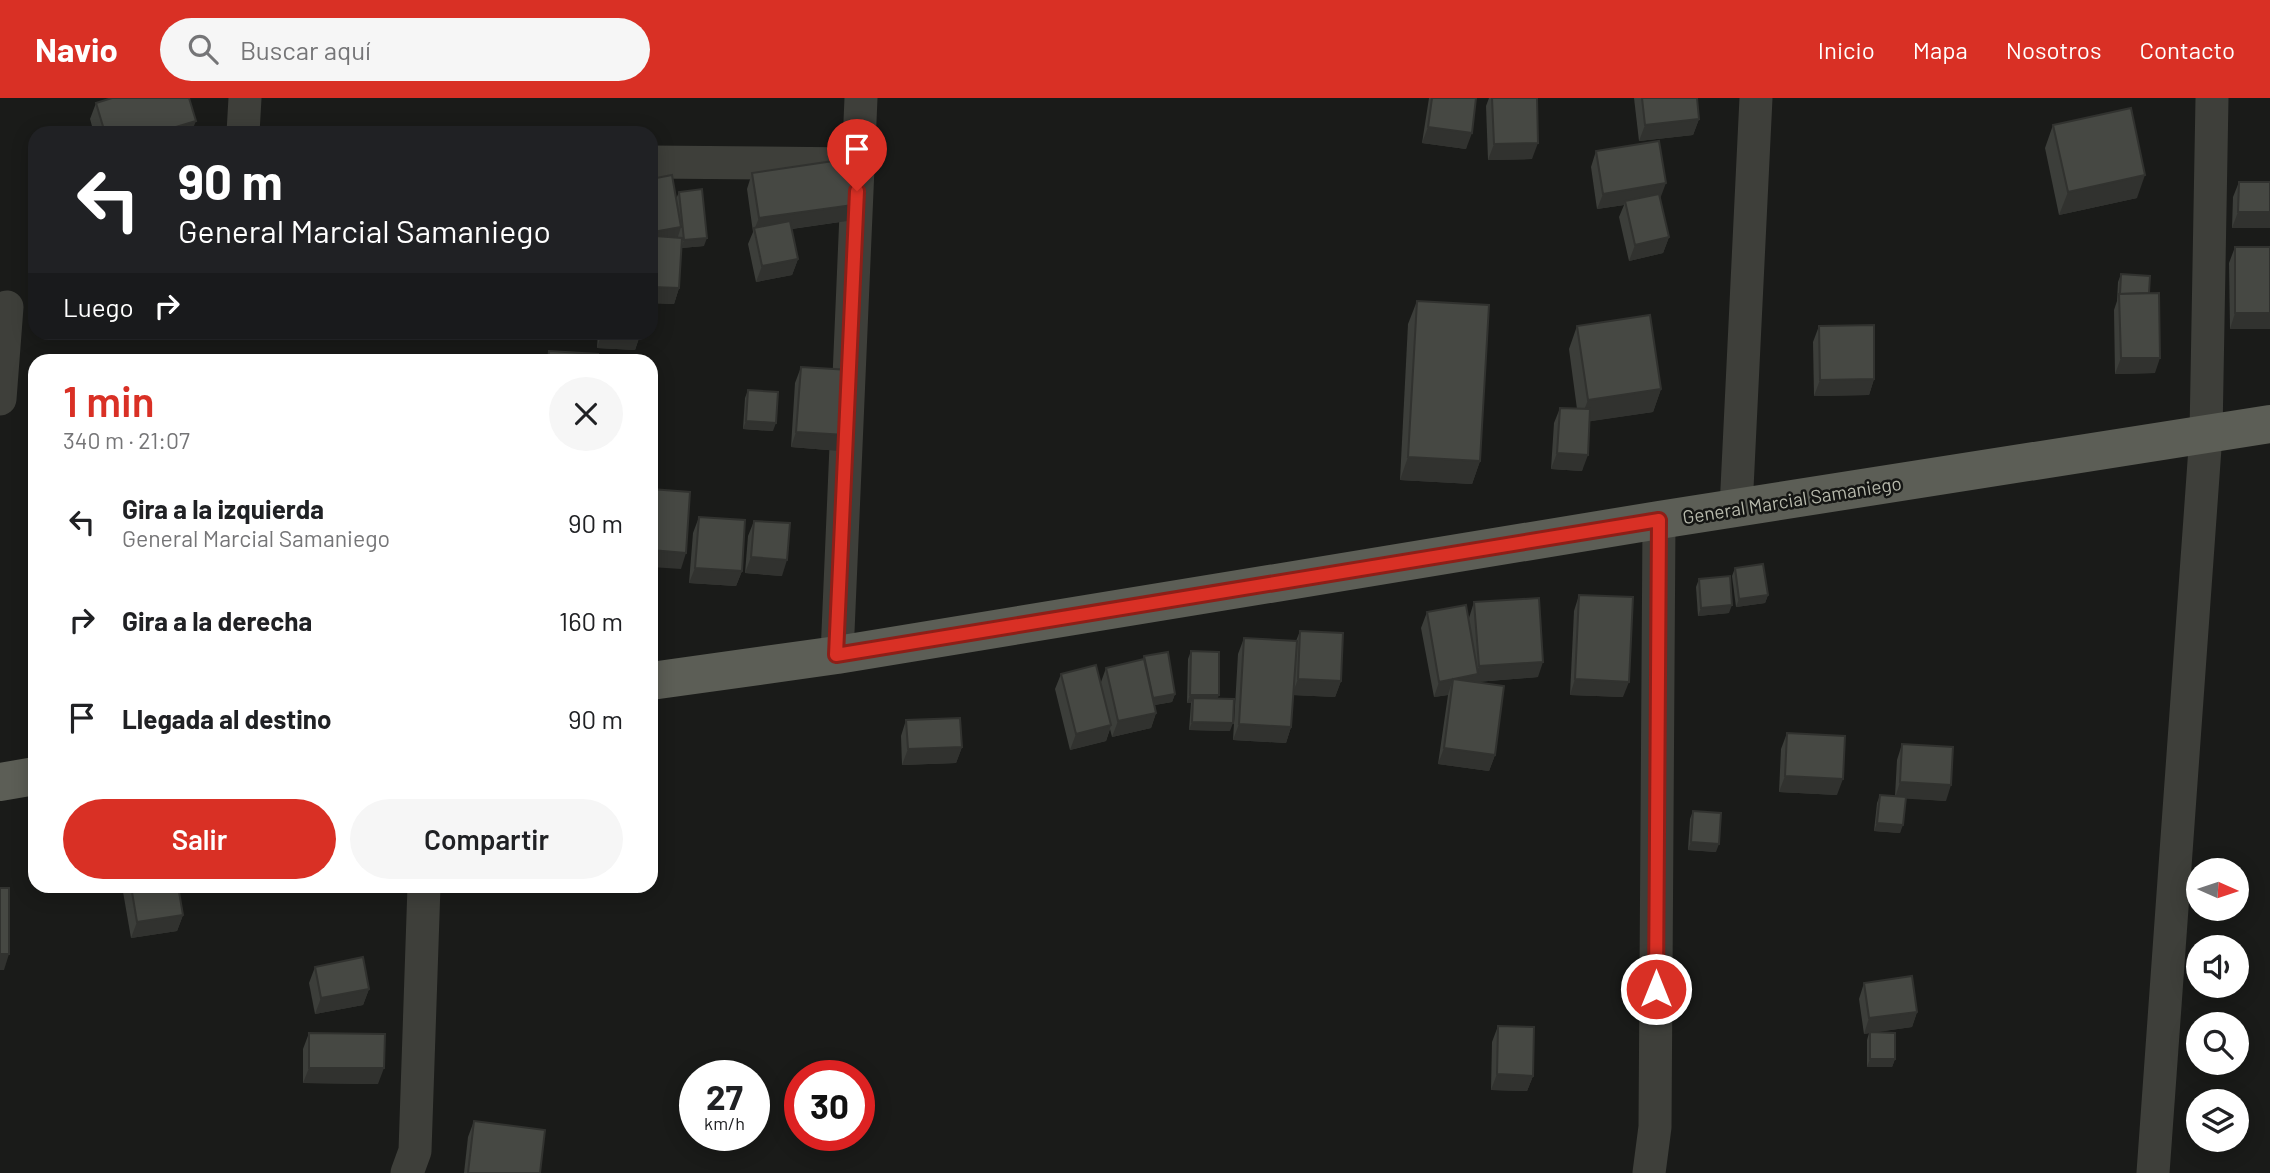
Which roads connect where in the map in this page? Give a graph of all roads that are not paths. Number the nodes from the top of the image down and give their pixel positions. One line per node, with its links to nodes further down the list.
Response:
1 (245, 98): 5 (street)
2 (861, 98): 7 (street)
3 (1756, 98): 12 (street)
4 (2212, 98): 11 (street)
5 (243, 126)
6 (658, 162): 7 (street)
7 (858, 164): 14 (street)
8 (14, 305): 9 (street)
9 (0, 398)
10 (2270, 424): 11 (main road, General Marcial Samaniego)
11 (2206, 434): 12 (main road, General Marcial Samaniego); 21 (street)
12 (1736, 509): 13 (main road, General Marcial Samaniego)
13 (1659, 520): 14 (main road, General Marcial Samaniego); 20 (street)
14 (836, 655): 15 (main road, General Marcial Samaniego)
15 (658, 680)
16 (28, 777): 17 (main road)
17 (0, 782)
18 (424, 893): 19 (street)
19 (407, 1173)
20 (1649, 1173)
21 (2153, 1173)

